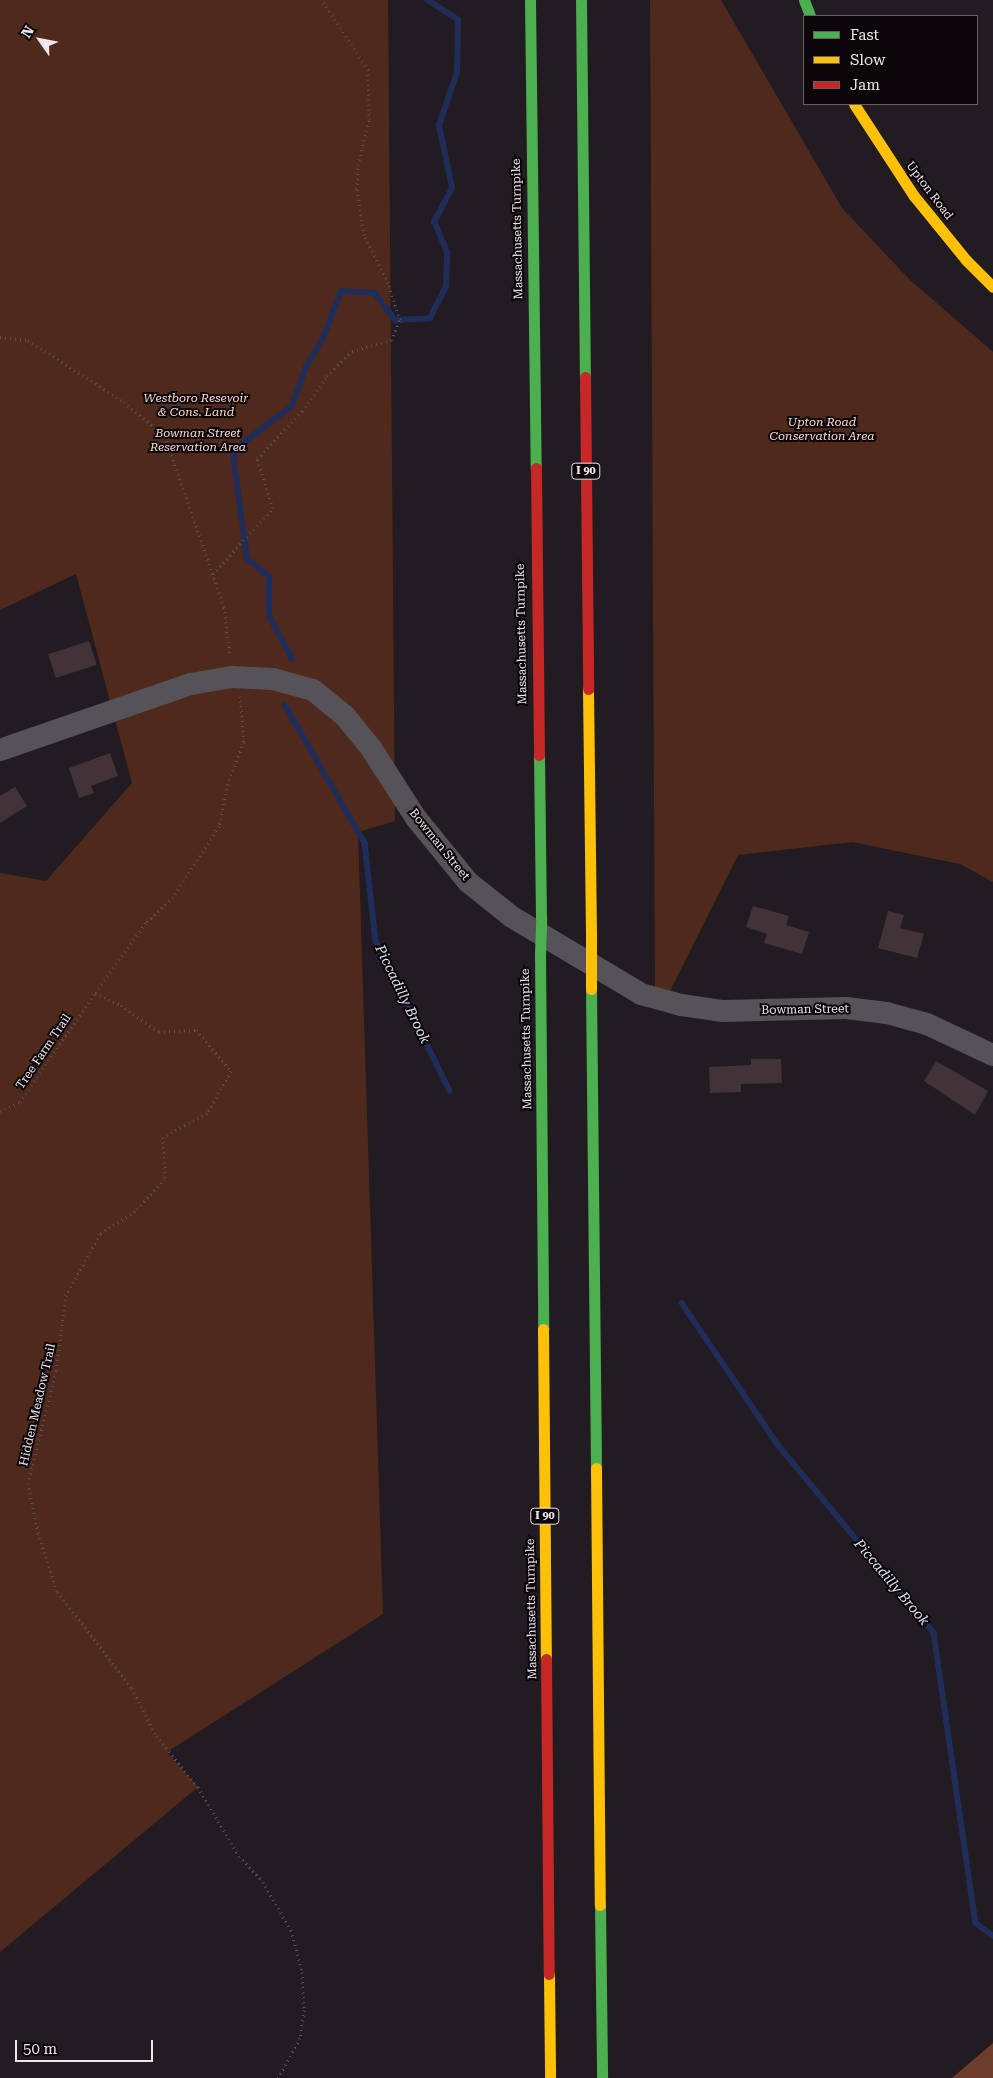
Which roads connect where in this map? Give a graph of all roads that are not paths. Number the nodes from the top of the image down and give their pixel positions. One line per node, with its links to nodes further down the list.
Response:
1 (530, 0): 9 (main road, Massachusetts Turnpike / I 90, bridge)
2 (581, 0): 10 (main road, I 90, bridge)
3 (804, 0): 4 (main road)
4 (810, 15)
5 (855, 105): 6 (main road, Upton Road)
6 (993, 287)
7 (0, 750): 8 (street, Bowman Street)
8 (993, 1055)
9 (550, 2078)
10 (602, 2078)

